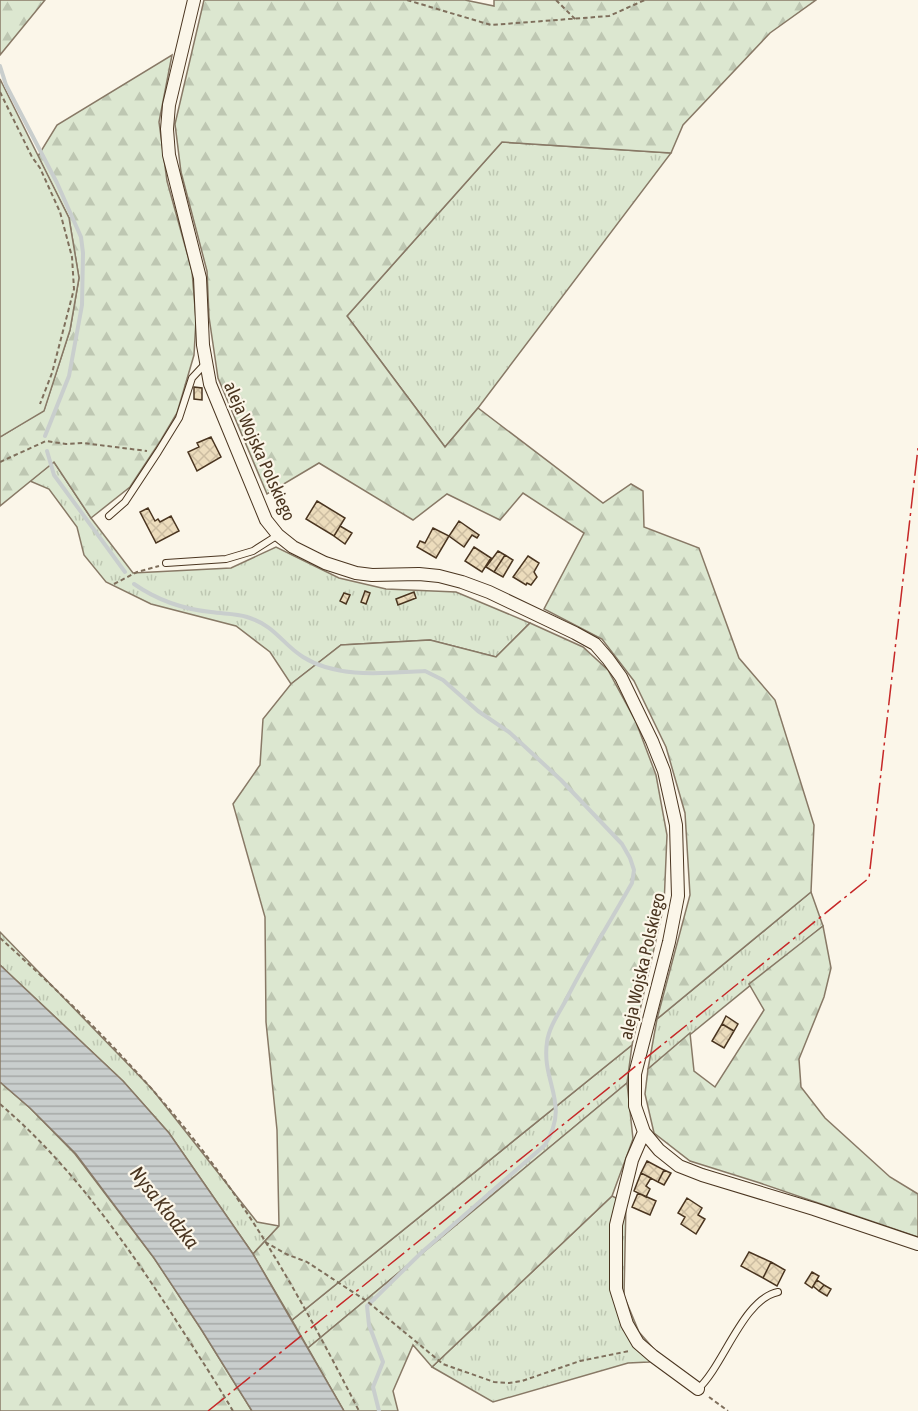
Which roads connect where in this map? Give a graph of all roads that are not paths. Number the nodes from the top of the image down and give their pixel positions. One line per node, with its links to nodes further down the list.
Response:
1 (194, 0): 2 (street, aleja Wojska Polskiego)
2 (206, 362): 3 (lane); 4 (street, aleja Wojska Polskiego)
3 (108, 516)
4 (278, 535): 5 (lane); 6 (street, aleja Wojska Polskiego)
5 (166, 563)
6 (644, 1132): 7 (street); 9 (street)
7 (918, 1244)
8 (778, 1292): 9 (lane)
9 (698, 1389)

